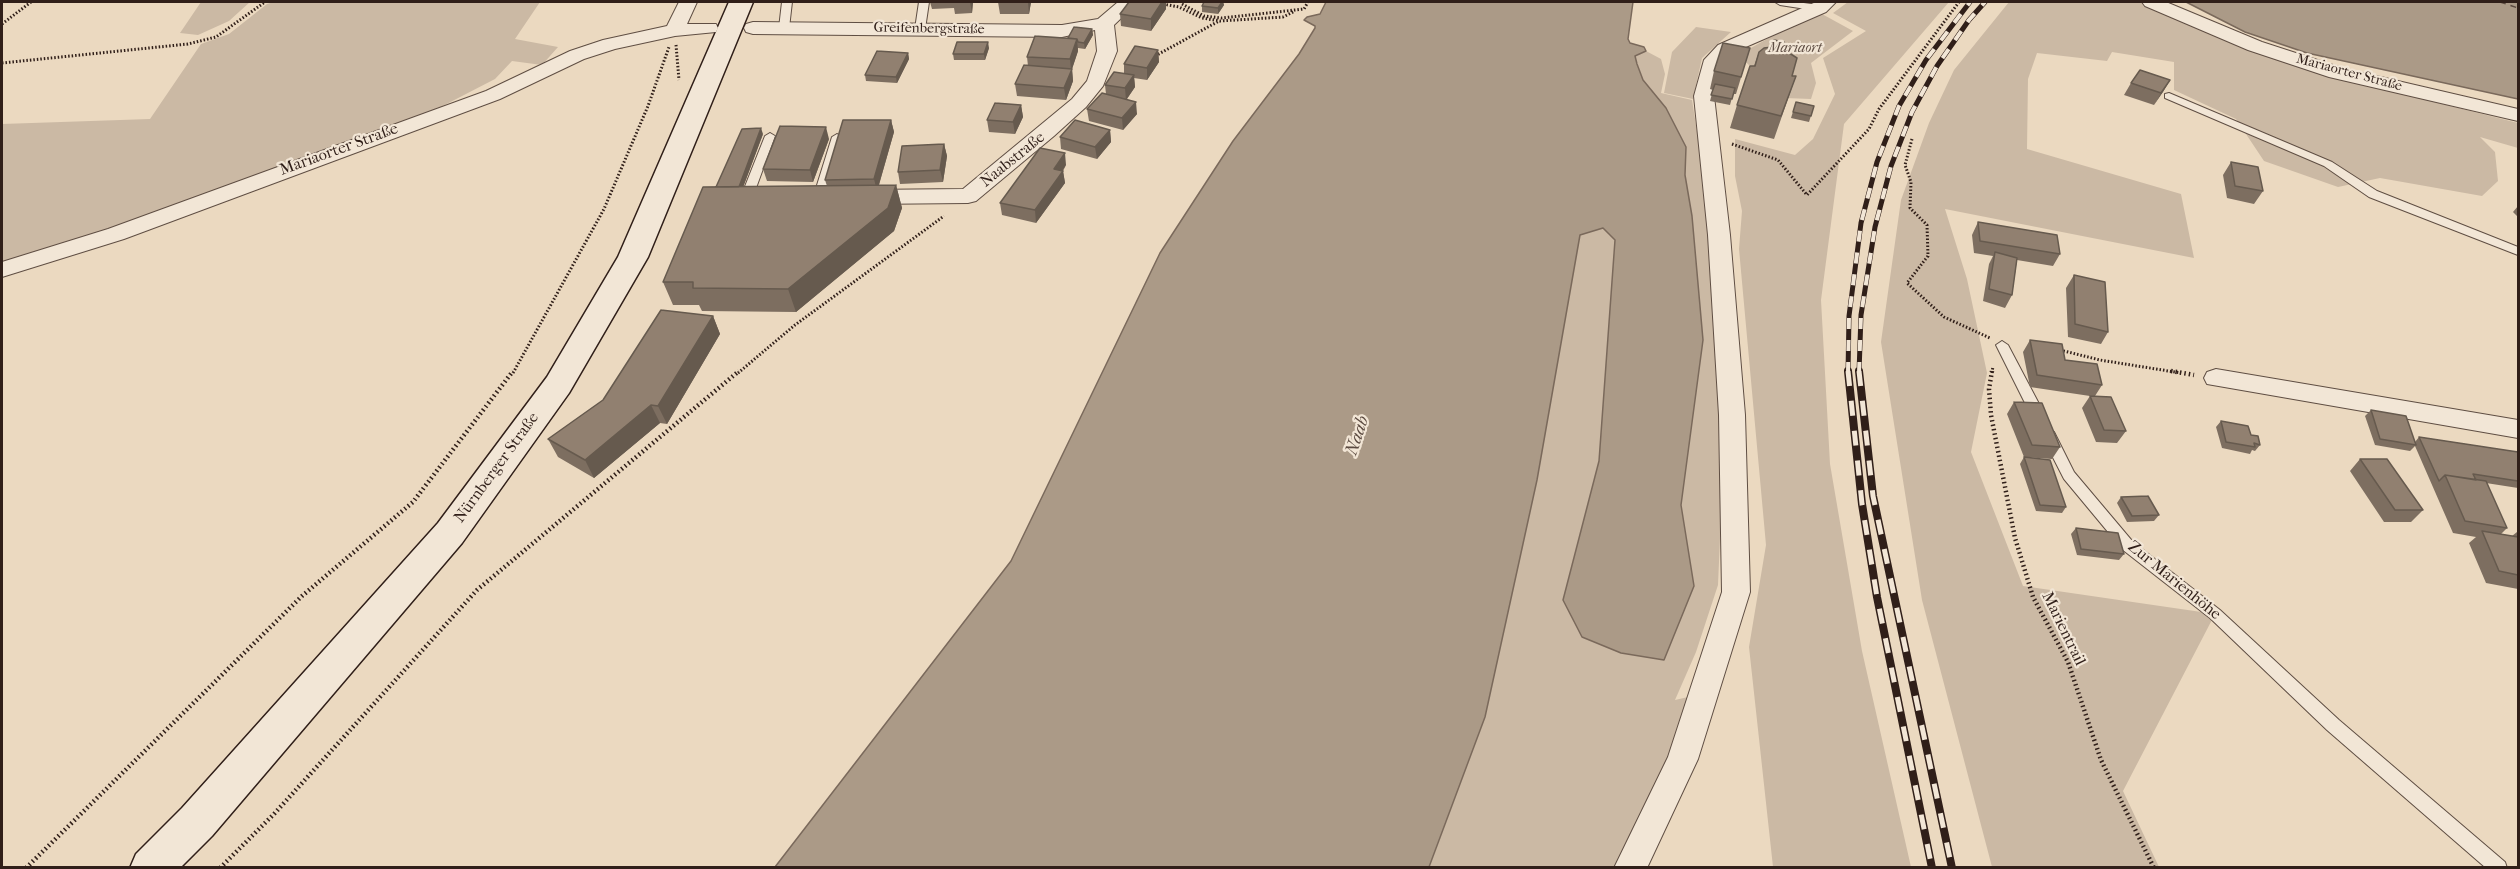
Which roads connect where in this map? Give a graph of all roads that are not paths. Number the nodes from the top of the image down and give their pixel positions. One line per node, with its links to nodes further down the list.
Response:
1 (688, 2): 13 (street)
2 (787, 2): 11 (lane)
3 (924, 2): 12 (lane)
4 (1129, 2): 9 (street)
5 (1780, 2): 7 (lane)
6 (2151, 2): 15 (street, Mariaorter Straße)
7 (1823, 5): 26 (street)
8 (747, 15): 11 (street, Greifenbergstraße); 25 (main road, Nürnberger Straße)
9 (1104, 23): 12 (street, Greifenbergstraße); 18 (street, Naabstraße)
10 (709, 28): 13 (street)
11 (784, 28): 12 (street, Greifenbergstraße)
12 (921, 29)
13 (675, 30): 21 (street, Mariaorter Straße)
14 (2169, 96): 20 (lane)
15 (2518, 115)
16 (770, 136): 19 (lane)
17 (837, 137): 18 (lane)
18 (809, 198)
19 (757, 199)
20 (2518, 251)
21 (2, 270)
22 (2002, 345): 27 (lane, Zur Marienhöhe)
23 (2216, 378): 24 (street)
24 (2518, 429)
25 (152, 867)
26 (1630, 867)
27 (2499, 867)

